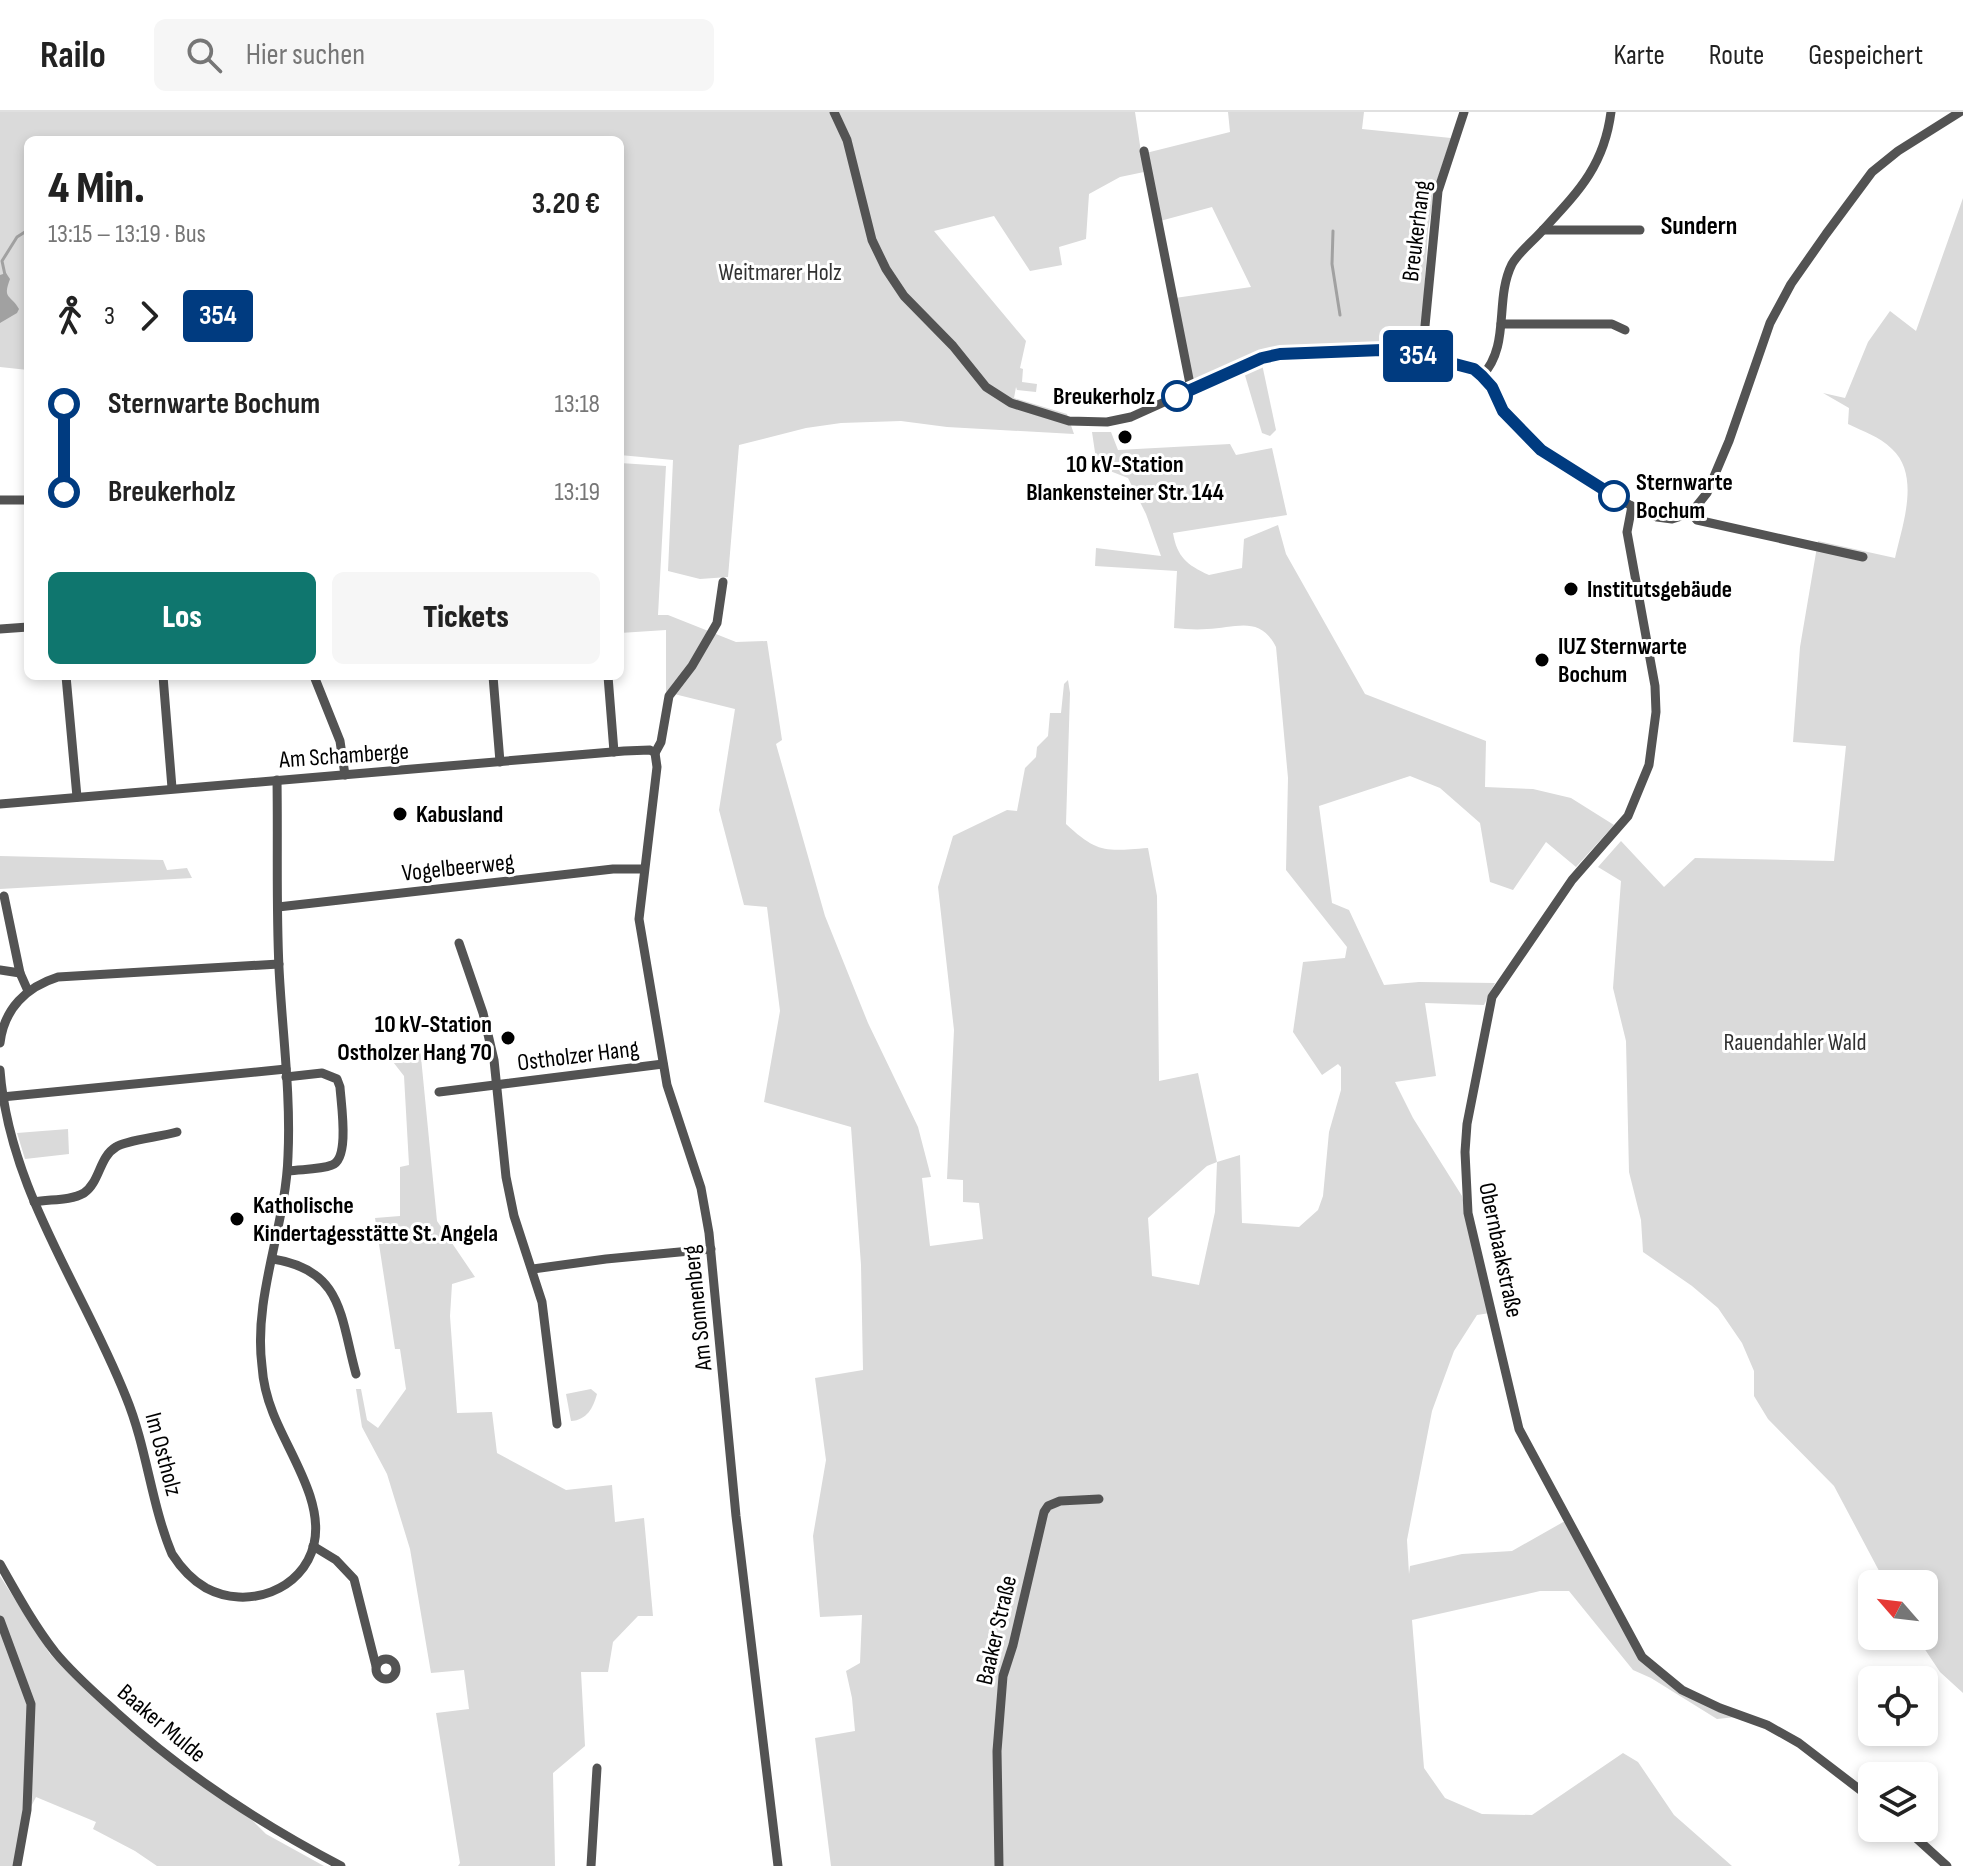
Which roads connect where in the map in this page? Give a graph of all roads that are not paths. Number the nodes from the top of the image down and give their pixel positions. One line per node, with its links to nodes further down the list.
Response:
1 (834, 112): 12 (street)
2 (1464, 112): 10 (street, Breukerhang)
3 (1611, 112): 6 (street)
4 (1960, 112): 16 (street)
5 (1144, 151): 12 (street)
6 (1543, 230): 7 (street); 8 (street)
7 (1640, 230)
8 (1501, 324): 9 (street); 11 (street)
9 (1625, 330)
10 (1422, 357): 11 (street); 12 (street)
11 (1482, 376): 15 (street)
12 (1191, 389)
13 (0, 500): 14 (street)
14 (24, 500)
15 (1632, 506): 16 (street); 63 (street, Obernbaakstraße)
16 (1691, 513): 17 (street)
17 (1863, 557)
18 (723, 582): 27 (street, Am Sonnenberg)
19 (24, 627): 20 (street)
20 (0, 629)
21 (66, 680): 32 (street)
22 (163, 680): 31 (street)
23 (316, 680): 29 (street)
24 (493, 680): 28 (street)
25 (608, 680): 26 (street)
26 (614, 752): 27 (street); 28 (street, Am Schamberge)
27 (655, 753): 34 (street, Am Sonnenberg)
28 (500, 762): 29 (street, Am Schamberge)
29 (345, 775): 30 (street, Am Schamberge)
30 (277, 780): 31 (street, Am Schamberge); 36 (street)
31 (172, 788): 32 (street, Am Schamberge)
32 (77, 797): 33 (street, Am Schamberge)
33 (0, 804)
34 (643, 869): 36 (street, Vogelbeerweg); 43 (street, Am Sonnenberg)
35 (4, 896): 40 (street)
36 (278, 907): 38 (street)
37 (459, 943): 46 (street, Ostholzer Hang)
38 (279, 964): 41 (street); 45 (street)
39 (0, 970): 40 (street)
40 (20, 973): 41 (street)
41 (28, 991): 42 (street)
42 (0, 1043)
43 (663, 1064): 46 (street, Ostholzer Hang); 52 (street, Am Sonnenberg)
44 (0, 1070): 48 (street, Im Ostholz)
45 (286, 1073): 48 (street); 50 (street); 50 (street)
46 (499, 1085): 47 (street); 54 (street, Ostholzer Hang)
47 (439, 1092)
48 (2, 1097): 51 (street, Im Ostholz)
49 (177, 1132): 51 (street)
50 (288, 1171): 53 (street)
51 (34, 1202): 58 (street, Im Ostholz)
52 (711, 1249): 54 (street); 68 (street, Am Sonnenberg)
53 (273, 1259): 55 (street); 58 (street)
54 (533, 1269): 56 (street, Ostholzer Hang)
55 (356, 1374)
56 (557, 1424)
57 (1099, 1499): 69 (street, Baaker Straße)
58 (313, 1546): 61 (street)
59 (0, 1565): 66 (street, Baaker Mulde)
60 (0, 1620): 65 (street)
61 (376, 1666)
62 (597, 1768): 67 (street)
63 (1858, 1788)
64 (1920, 1842): 70 (street)
65 (17, 1866)
66 (341, 1866)
67 (591, 1866)
68 (778, 1866)
69 (999, 1866)
70 (1947, 1866)

